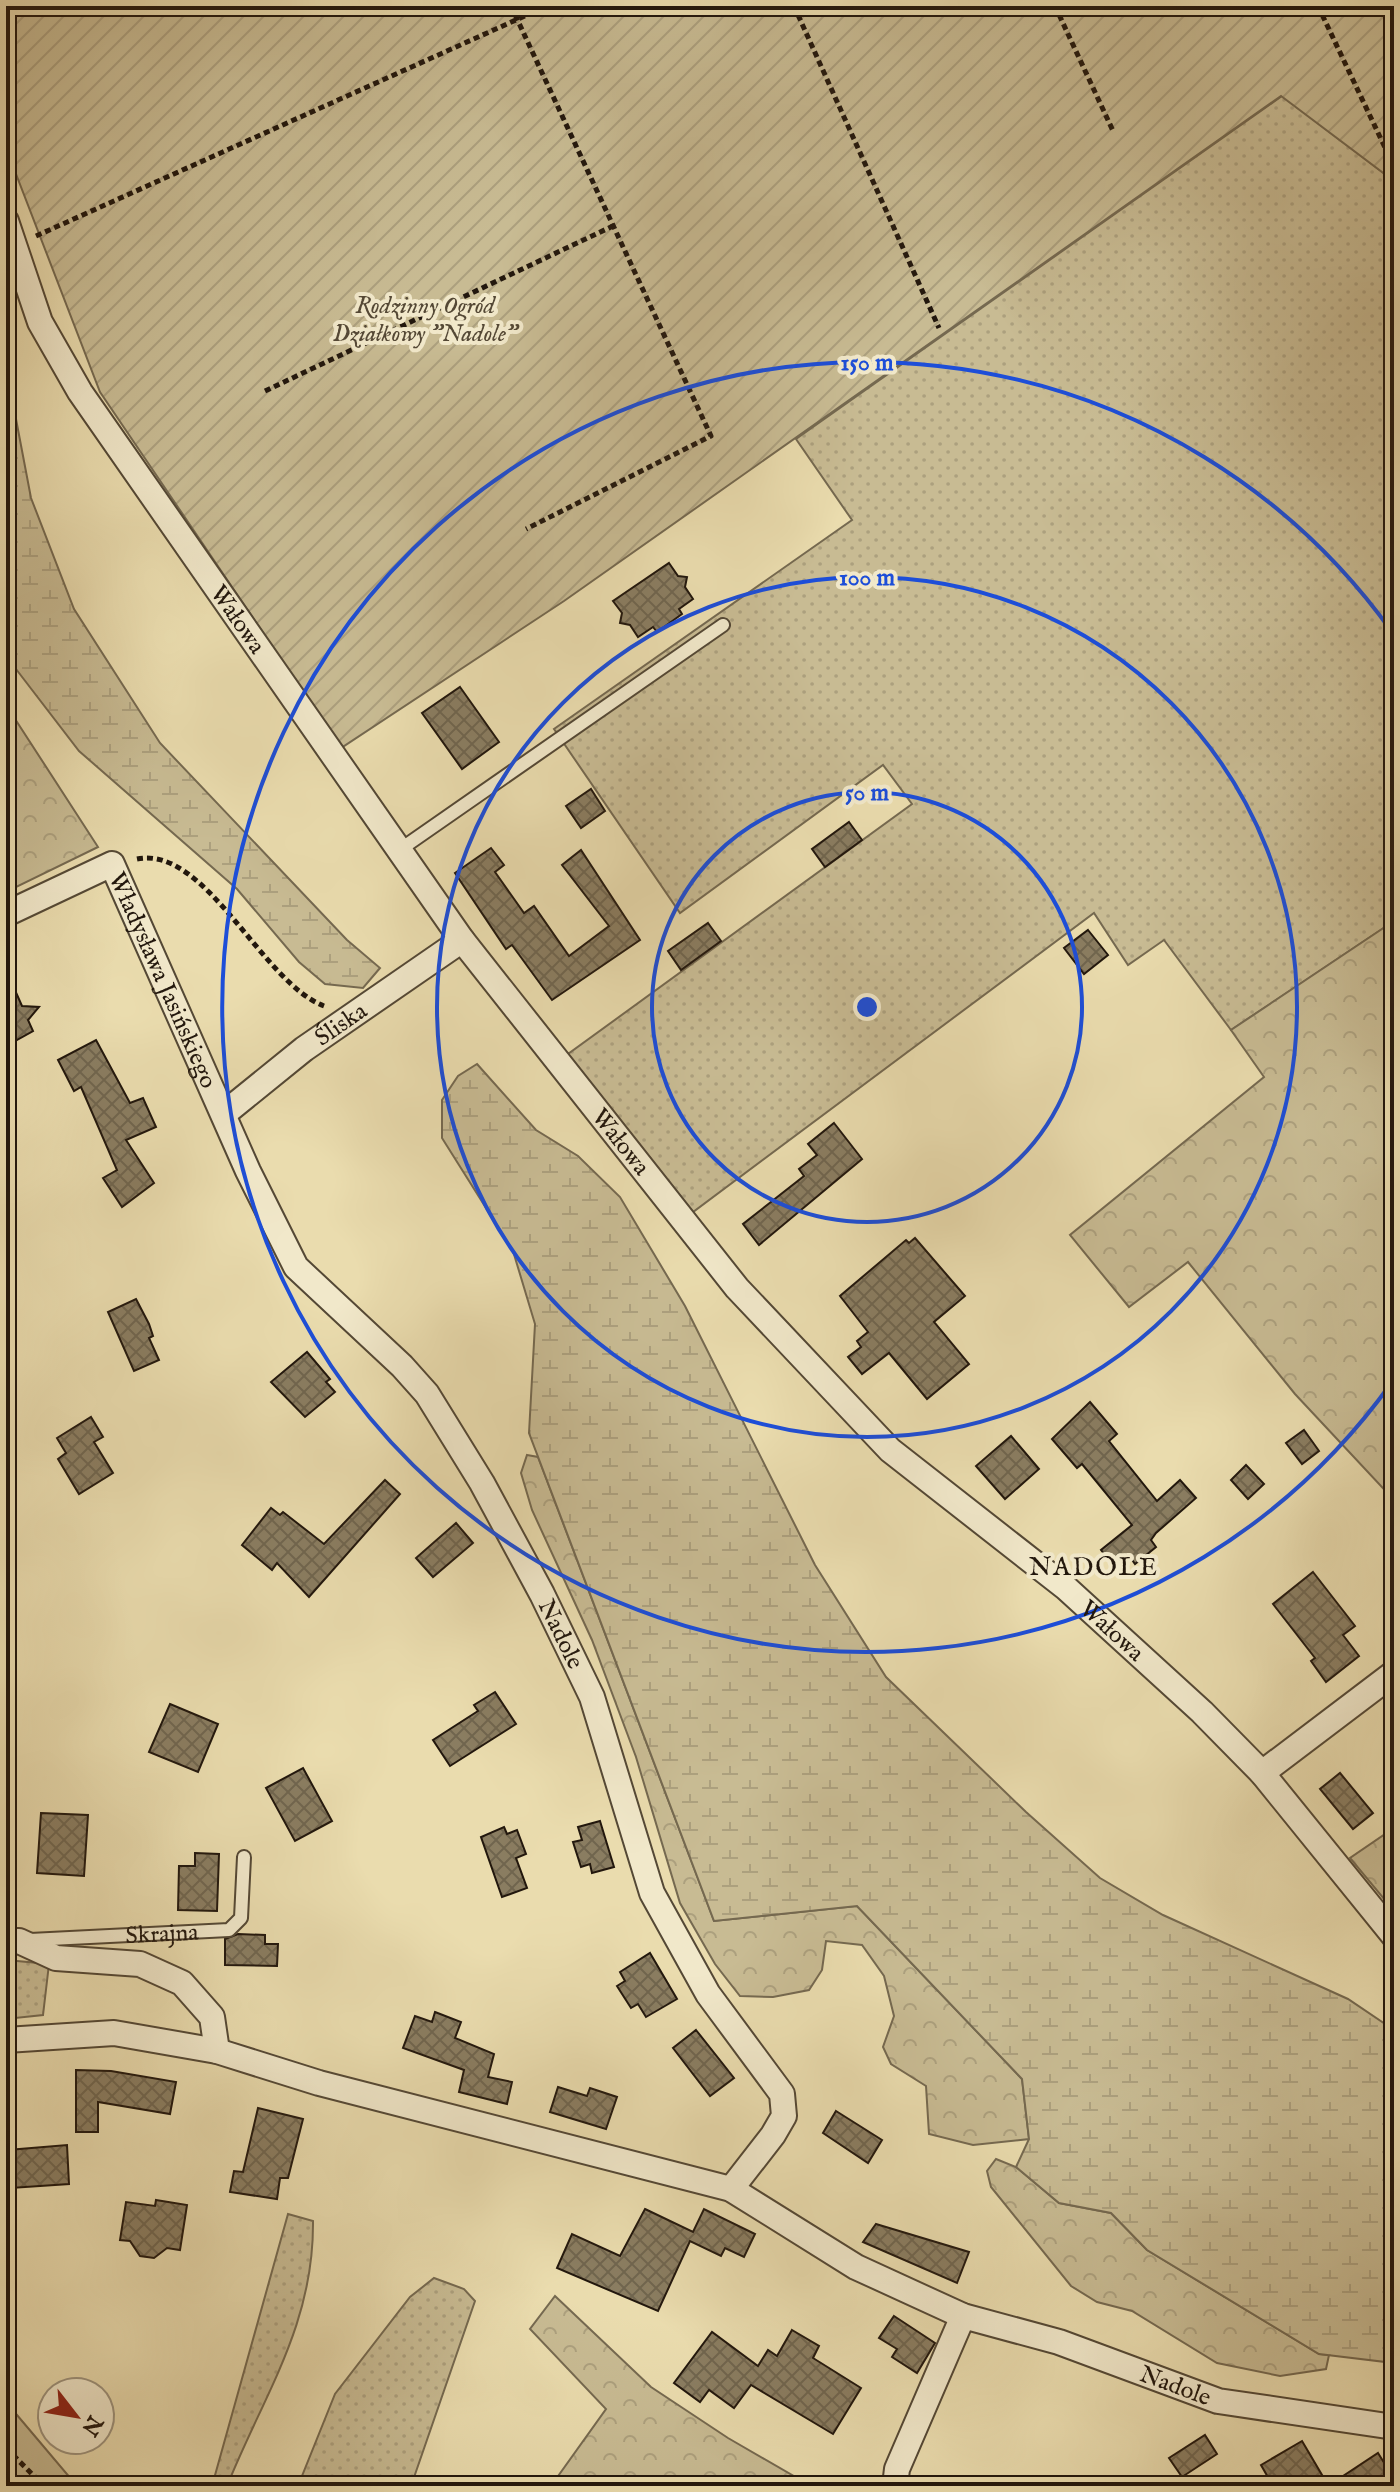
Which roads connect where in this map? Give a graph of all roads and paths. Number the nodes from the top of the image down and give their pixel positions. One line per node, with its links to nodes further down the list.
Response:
1 (511, 6): 6 (path)
2 (547, 6): 6 (path)
3 (794, 6): 12 (path)
4 (1055, 6): 7 (path)
5 (1318, 6): 8 (path)
6 (518, 19): 10 (path); 11 (path)
7 (1114, 133)
8 (1394, 154)
9 (6, 221): 11 (street, Wałowa)
10 (615, 225): 13 (path); 14 (path)
11 (13, 246): 16 (street, Wałowa)
12 (939, 328)
13 (265, 391)
14 (526, 529)
15 (723, 625): 16 (lane)
16 (398, 851): 19 (street, Wałowa)
17 (115, 870): 18 (street, Władysława Jasińskiego); 20 (path); 21 (street, Władysława Jasińskiego)
18 (6, 914)
19 (462, 940): 20 (street, Śliska); 23 (street, Wałowa)
20 (354, 1014): 21 (street, Śliska)
21 (225, 1113): 29 (street, Nadole)
22 (1394, 1673): 23 (street)
23 (1262, 1773): 25 (street, Wałowa)
24 (244, 1857): 26 (lane, Skrajna)
25 (1394, 1936)
26 (12, 1941): 28 (street, Skrajna)
27 (6, 2040): 28 (street, Nadole)
28 (217, 2051): 29 (street, Nadole)
29 (731, 2189): 30 (street, Nadole)
30 (963, 2316): 31 (street, Nadole); 34 (street)
31 (1394, 2427)
32 (6, 2448): 33 (path)
33 (44, 2486)
34 (895, 2486)

